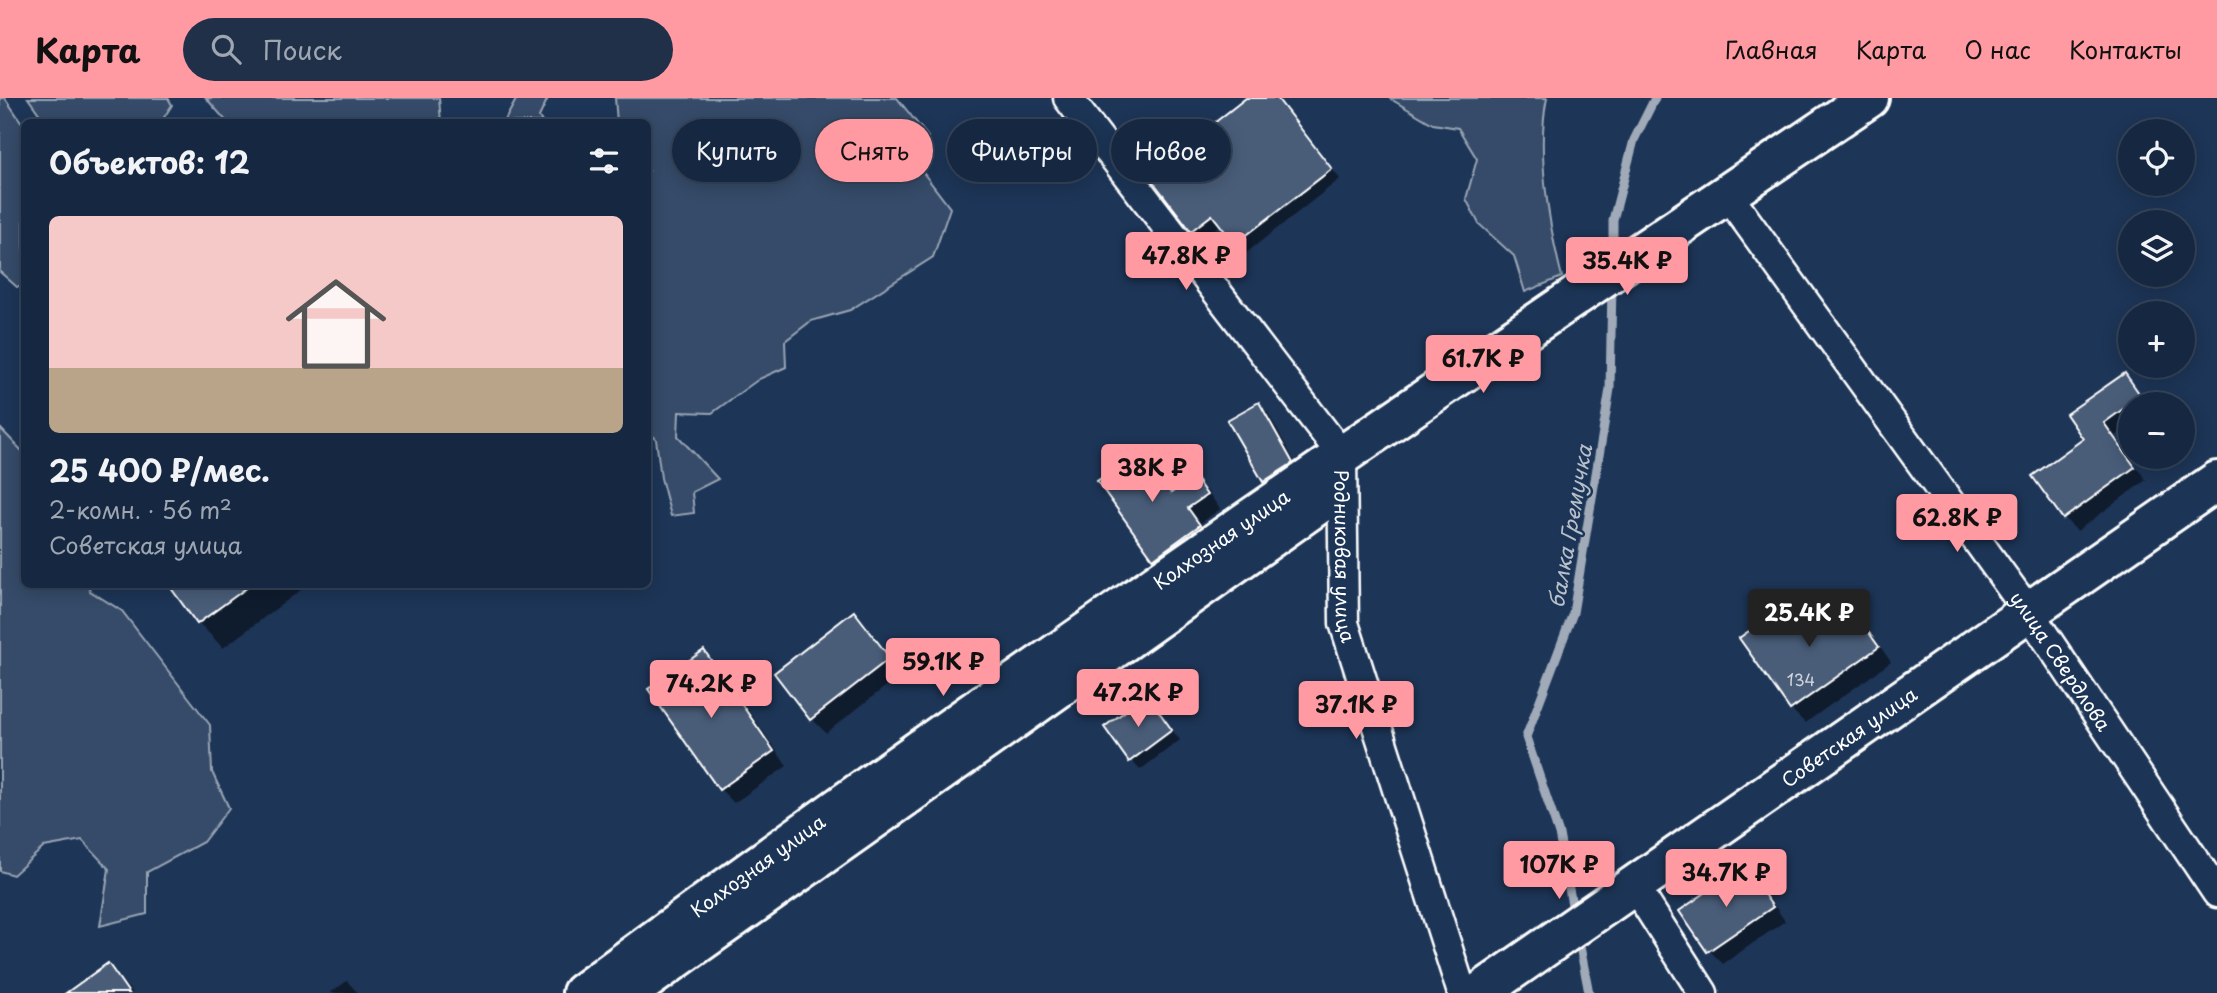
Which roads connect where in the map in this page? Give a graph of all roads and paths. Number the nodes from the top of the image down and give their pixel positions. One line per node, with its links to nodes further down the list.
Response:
1 (1870, 98): 3 (street, Колхозная улица)
2 (1077, 101): 4 (street, Родниковая улица)
3 (1727, 194): 4 (street, Колхозная улица); 6 (street, улица Свердлова)
4 (1342, 465): 9 (street, Колхозная улица); 10 (street, Колхозная улица); 11 (street, Родниковая улица)
5 (2217, 481): 6 (street, Советская улица)
6 (2028, 611): 7 (street, Советская улица); 8 (street, улица Свердлова)
7 (1634, 885): 12 (street, Советская улица); 13 (street)
8 (2217, 893)
9 (582, 993)
10 (628, 993)
11 (1462, 993)
12 (1479, 993)
13 (1703, 993)

